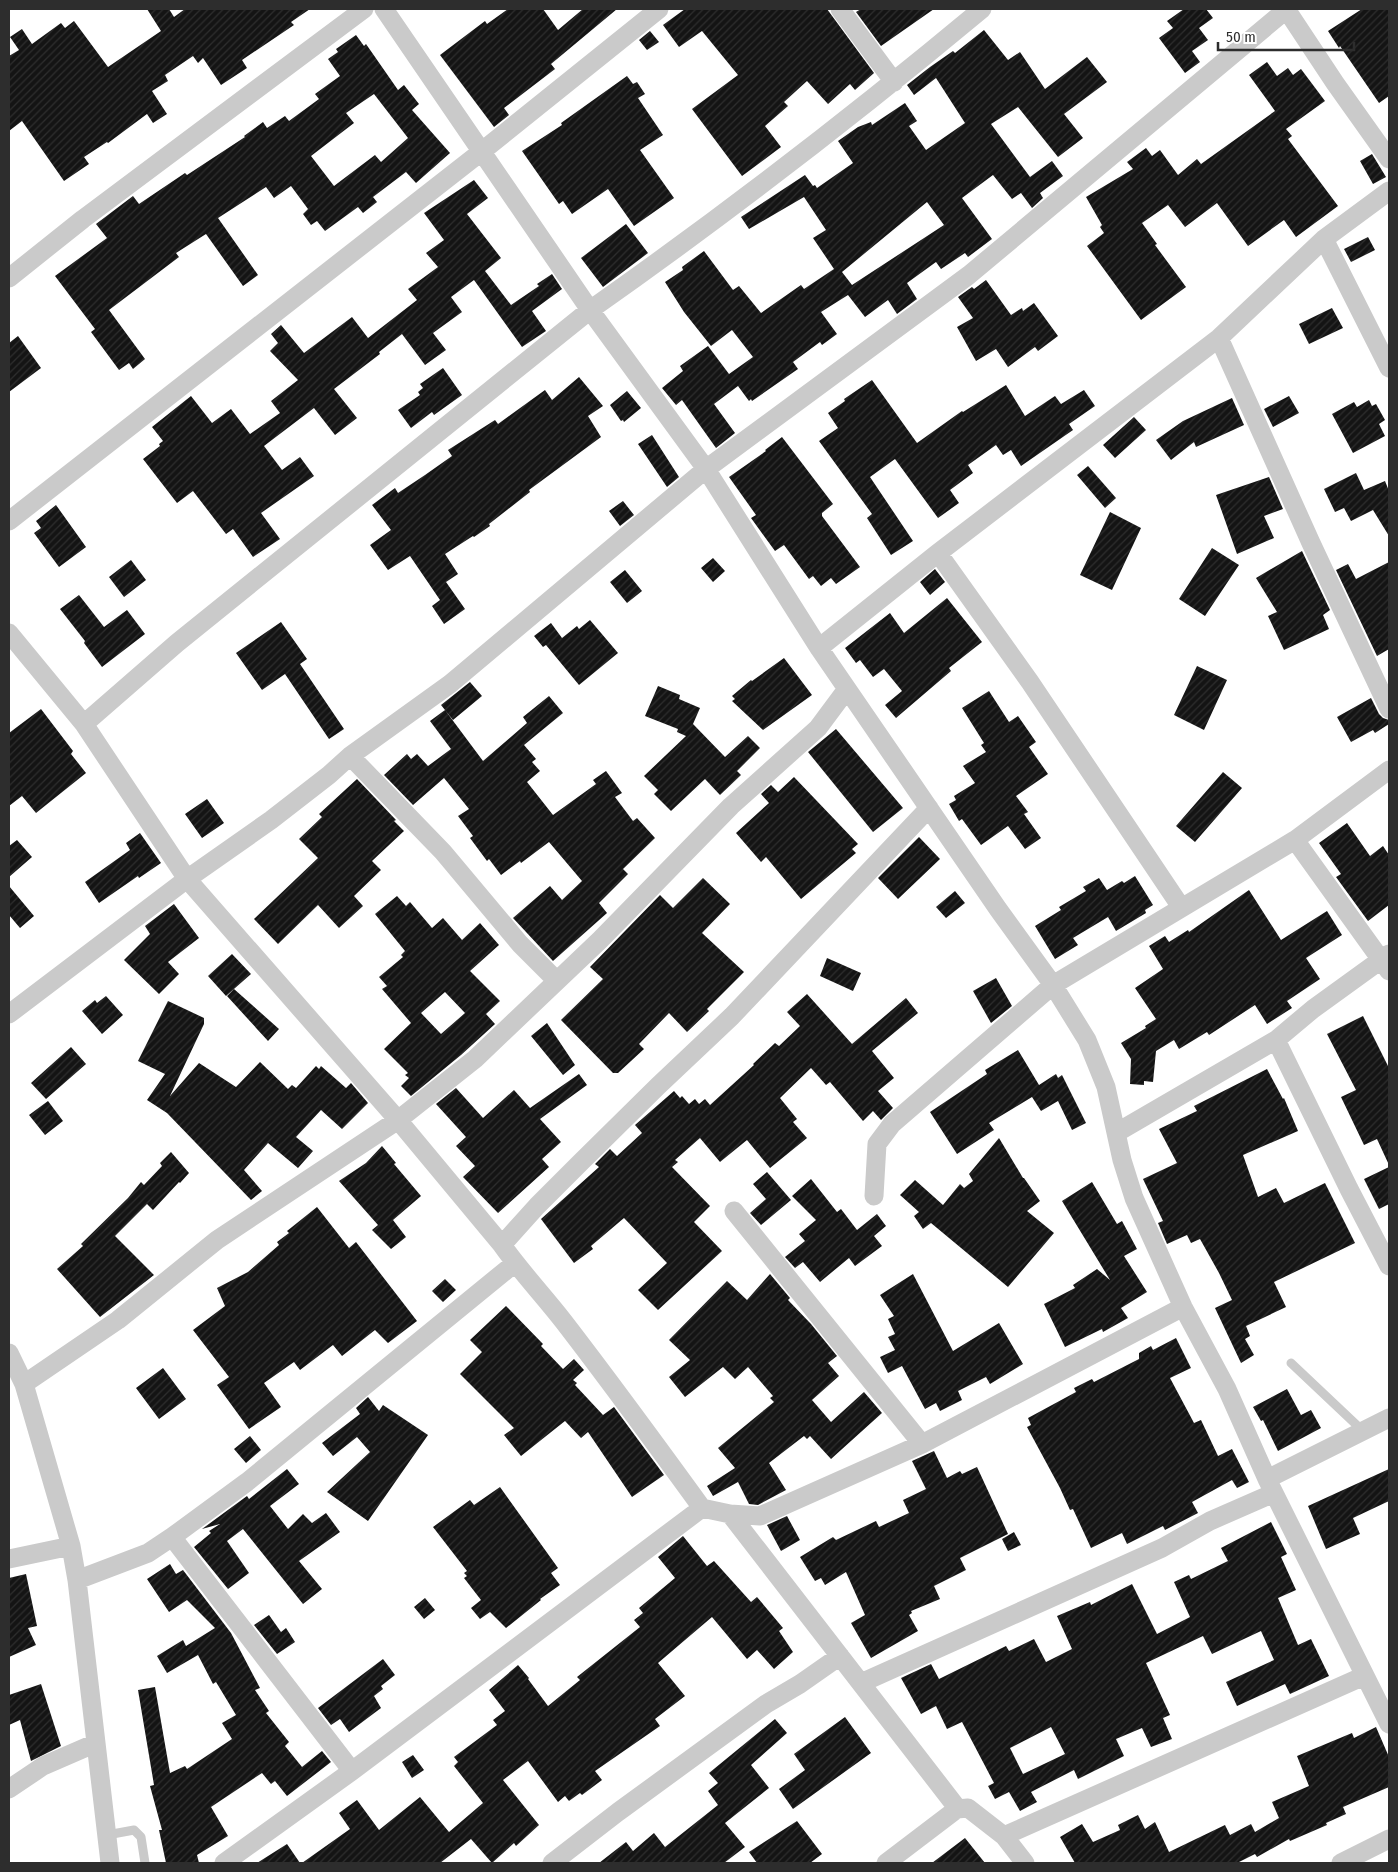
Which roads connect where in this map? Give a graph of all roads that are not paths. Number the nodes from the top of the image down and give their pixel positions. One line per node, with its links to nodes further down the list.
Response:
1 (364, 9): 12 (street)
2 (384, 9): 8 (street)
3 (659, 9): 8 (street)
4 (840, 9): 7 (street)
5 (982, 9): 7 (street)
6 (1287, 9): 9 (street); 16 (street)
7 (894, 82): 13 (street)
8 (481, 152): 13 (street); 17 (street)
9 (1389, 159)
10 (1389, 191): 11 (street)
11 (1324, 239): 14 (street); 15 (street)
12 (9, 278)
13 (590, 310): 16 (street); 23 (street)
14 (1218, 338): 18 (street); 22 (street)
15 (1389, 368)
16 (706, 469): 20 (street); 24 (street)
17 (9, 521)
18 (938, 553): 20 (street); 29 (street)
19 (9, 633): 23 (street)
20 (819, 648): 21 (street)
21 (848, 689): 26 (street); 31 (street)
22 (1389, 708)
23 (84, 724): 28 (street)
24 (350, 756): 28 (street); 31 (street)
25 (1389, 770): 27 (street)
26 (929, 808): 32 (street); 39 (street)
27 (1295, 840): 29 (street); 30 (street)
28 (187, 880): 33 (street); 35 (street)
29 (1181, 907): 32 (street)
30 (1386, 961): 34 (street)
31 (556, 981): 35 (street)
32 (1053, 986): 36 (street); 37 (street)
33 (11, 1006)
34 (1276, 1040): 36 (street); 41 (street)
35 (398, 1120): 39 (street); 45 (street)
36 (1116, 1132): 42 (street)
37 (874, 1196)
38 (734, 1211): 48 (street)
39 (502, 1245): 40 (street)
40 (515, 1262): 50 (street); 52 (street)
41 (1389, 1266)
42 (1183, 1307): 48 (street); 49 (street)
43 (9, 1352): 45 (street)
44 (1291, 1363): 47 (lane)
45 (24, 1384): 53 (street)
46 (1389, 1418): 47 (street)
47 (1363, 1431): 49 (street)
48 (922, 1444): 51 (street)
49 (1270, 1486): 57 (street); 58 (street)
50 (702, 1508): 51 (street); 61 (street)
51 (730, 1514): 56 (street)
52 (172, 1537): 55 (street); 61 (street)
53 (71, 1546): 54 (street); 55 (street)
54 (9, 1559)
55 (77, 1580): 60 (street)
56 (840, 1656): 58 (street); 70 (street)
57 (1364, 1676): 59 (street); 65 (street)
58 (861, 1683): 63 (street)
59 (1389, 1724)
60 (96, 1743): 62 (street); 64 (street)
61 (352, 1771): 69 (street)
62 (9, 1789)
63 (958, 1809): 65 (street); 71 (street)
64 (107, 1835): 67 (street); 68 (lane)
65 (1004, 1836): 72 (street)
66 (1389, 1840): 73 (street)
67 (110, 1863)
68 (145, 1863)
69 (224, 1863)
70 (552, 1863)
71 (886, 1863)
72 (1025, 1863)
73 (1341, 1863)

